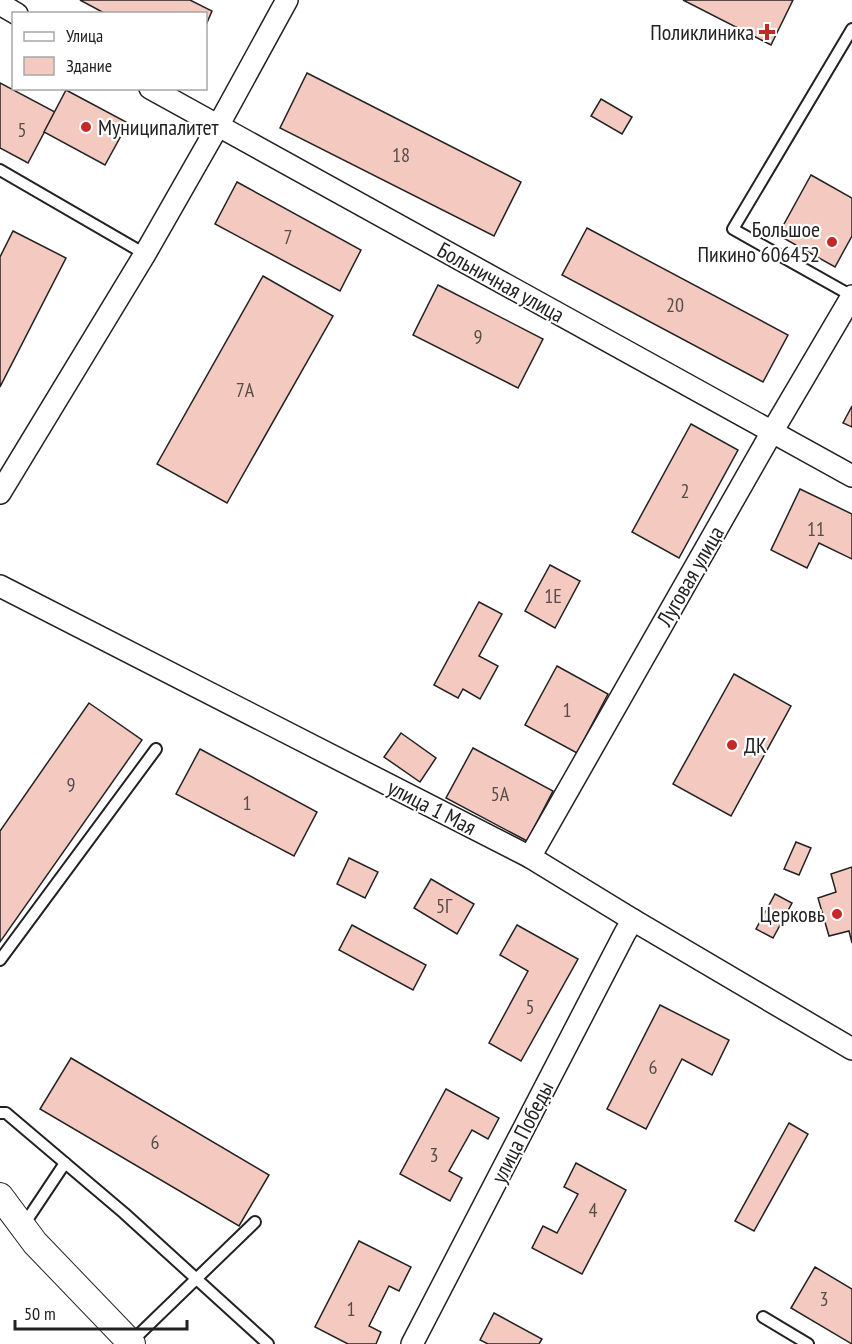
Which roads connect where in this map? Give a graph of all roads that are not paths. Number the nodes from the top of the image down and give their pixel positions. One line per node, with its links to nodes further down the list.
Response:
1 (286, 0): 6 (street)
2 (0, 4): 3 (street)
3 (13, 12)
4 (852, 29): 9 (lane)
5 (154, 90): 6 (street, Больничная улица)
6 (218, 126): 8 (street); 10 (street, Больничная улица)
7 (0, 170): 8 (lane)
8 (145, 254): 12 (street)
9 (852, 296): 10 (street, Луговая улица)
10 (772, 432): 11 (street, Больничная улица); 15 (street, Луговая улица)
11 (852, 476)
12 (0, 493)
13 (0, 586): 15 (street, улица 1 Мая)
14 (156, 749): 17 (lane)
15 (530, 856): 16 (street, улица 1 Мая)
16 (633, 920): 18 (street, улица 1 Мая); 28 (street, улица Победы)
17 (0, 960)
18 (852, 1049)
19 (0, 1113): 20 (lane)
20 (65, 1162): 23 (lane); 24 (lane)
21 (0, 1196): 23 (street)
22 (255, 1222): 24 (lane)
23 (23, 1226): 26 (street)
24 (197, 1279): 26 (lane); 27 (lane)
25 (763, 1317): 29 (lane)
26 (131, 1343)
27 (268, 1344)
28 (412, 1344)
29 (808, 1344)

